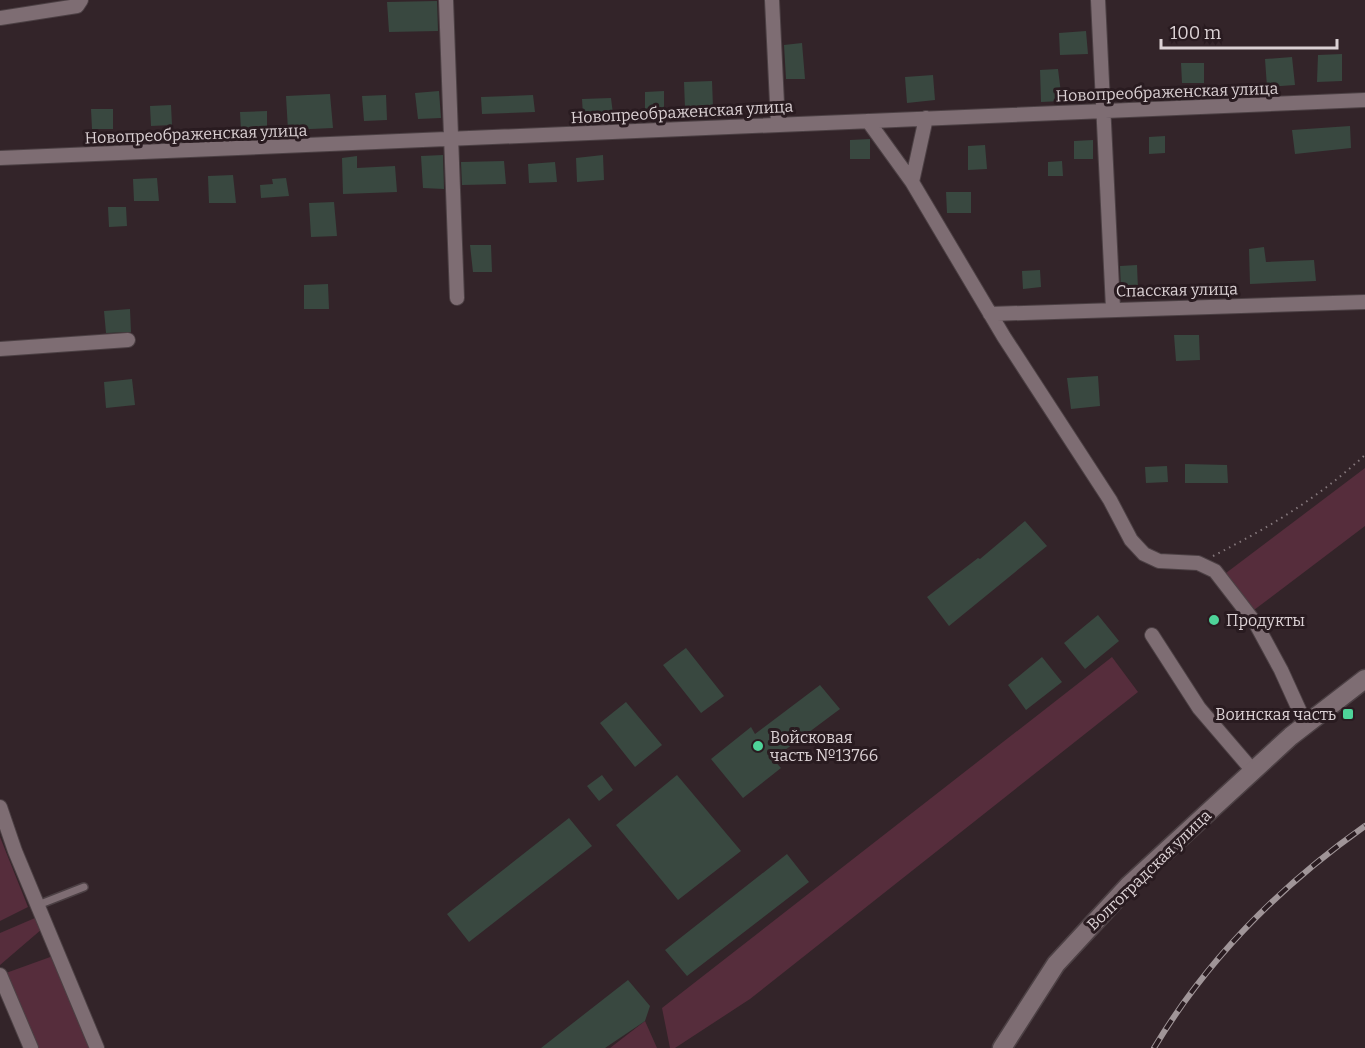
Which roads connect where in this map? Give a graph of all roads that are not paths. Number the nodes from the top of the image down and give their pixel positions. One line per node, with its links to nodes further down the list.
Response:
1 (81, 0): 5 (street)
2 (446, 0): 11 (street)
3 (772, 0): 10 (street)
4 (1098, 0): 7 (street)
5 (0, 18)
6 (1365, 100): 7 (street, Новопреображенская улица)
7 (1103, 111): 8 (street, Новопреображенская улица); 16 (street)
8 (926, 118): 9 (street, Новопреображенская улица); 13 (street)
9 (868, 121): 10 (street, Новопреображенская улица); 13 (street)
10 (778, 124): 11 (street, Новопреображенская улица)
11 (452, 140): 12 (street, Новопреображенская улица); 14 (street)
12 (0, 158)
13 (912, 182): 17 (street)
14 (457, 298)
15 (1365, 302): 16 (street, Спасская улица)
16 (1113, 308): 17 (street, Спасская улица)
17 (990, 314): 22 (street)
18 (128, 340): 19 (street)
19 (0, 348)
20 (1152, 635): 23 (street)
21 (1365, 679): 22 (main road, Волгоградская улица)
22 (1298, 730): 23 (main road, Волгоградская улица)
23 (1253, 771): 30 (main road, Волгоградская улица)
24 (0, 807): 26 (street)
25 (84, 887): 26 (lane)
26 (38, 905): 29 (street)
27 (0, 975): 28 (street)
28 (31, 1048)
29 (97, 1048)
30 (1002, 1048)

